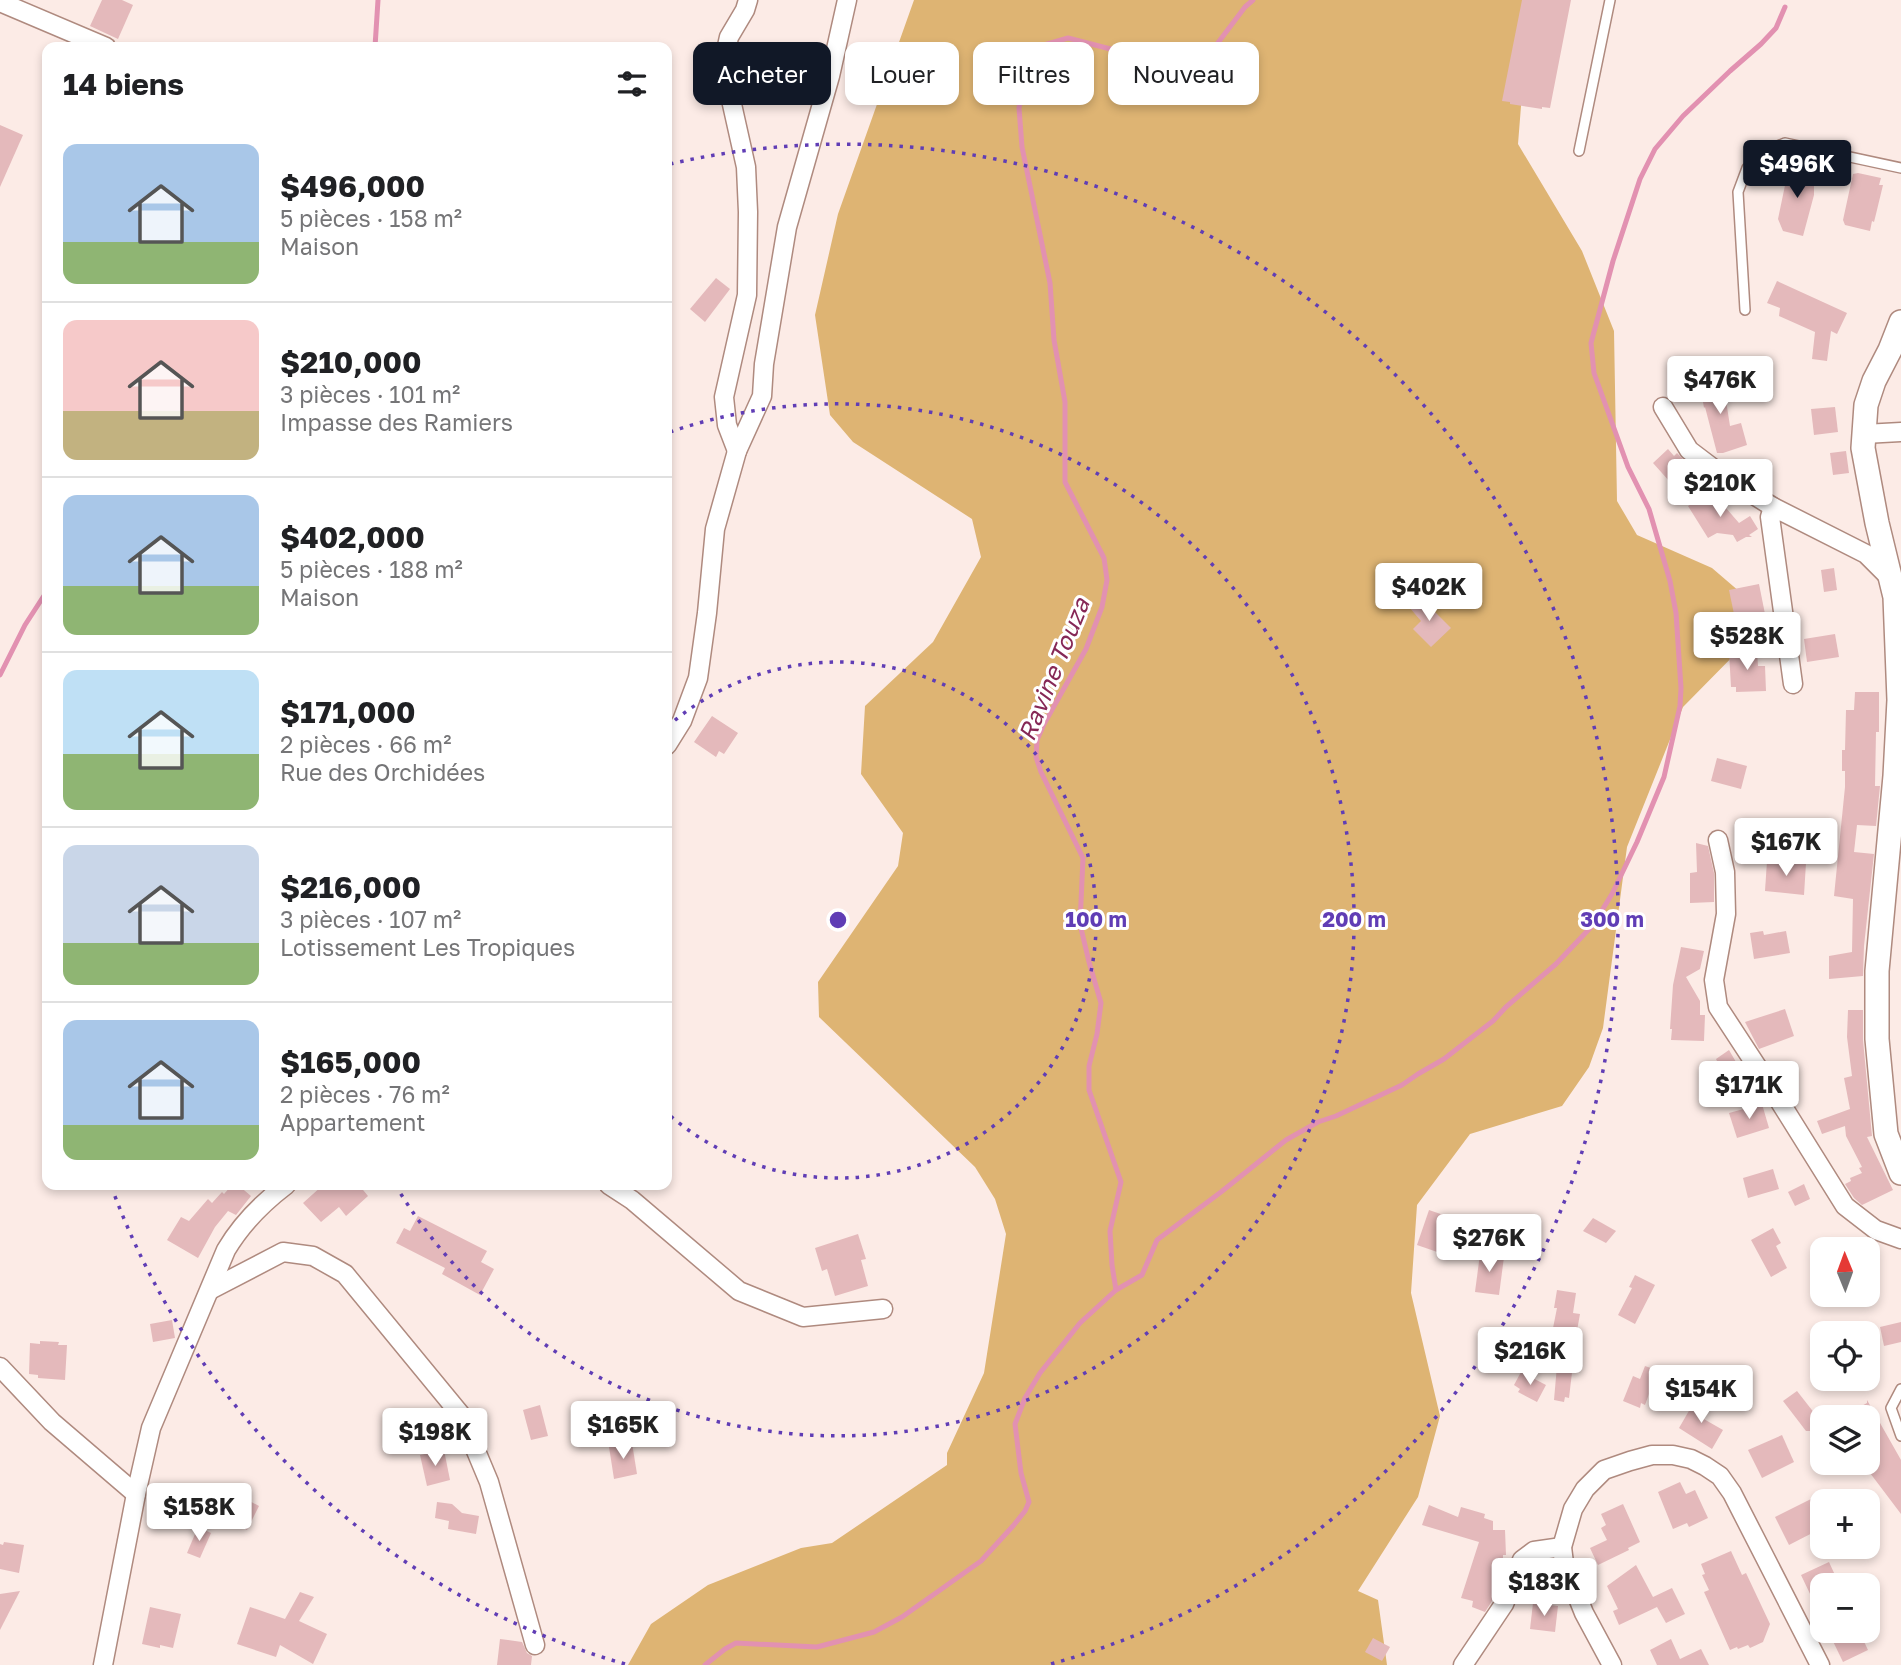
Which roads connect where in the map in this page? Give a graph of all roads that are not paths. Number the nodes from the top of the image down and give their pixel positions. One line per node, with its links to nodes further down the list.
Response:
1 (748, 0): 13 (street)
2 (847, 0): 13 (street)
3 (1610, 0): 6 (lane)
4 (0, 2): 5 (street)
5 (94, 42)
6 (1579, 150)
7 (1901, 168): 8 (lane)
8 (1745, 310)
9 (1901, 322): 12 (street)
10 (1663, 407): 14 (street)
11 (1901, 432): 12 (street)
12 (1864, 434): 15 (street)
13 (737, 452): 17 (street)
14 (1773, 507): 15 (street); 16 (street)
15 (1889, 577): 19 (street)
16 (1793, 684)
17 (672, 737)
18 (1718, 840): 22 (street)
19 (1901, 1173)
20 (279, 1190): 23 (street)
21 (617, 1190): 24 (street)
22 (1901, 1239)
23 (210, 1290): 28 (street); 30 (street)
24 (883, 1309)
25 (0, 1367): 28 (street)
26 (1901, 1389): 27 (lane)
27 (1901, 1436)
28 (136, 1494): 32 (street)
29 (1562, 1547): 31 (street); 33 (street); 34 (street)
30 (535, 1645)
31 (1611, 1664)
32 (103, 1665)
33 (1463, 1665)
34 (1820, 1665)

